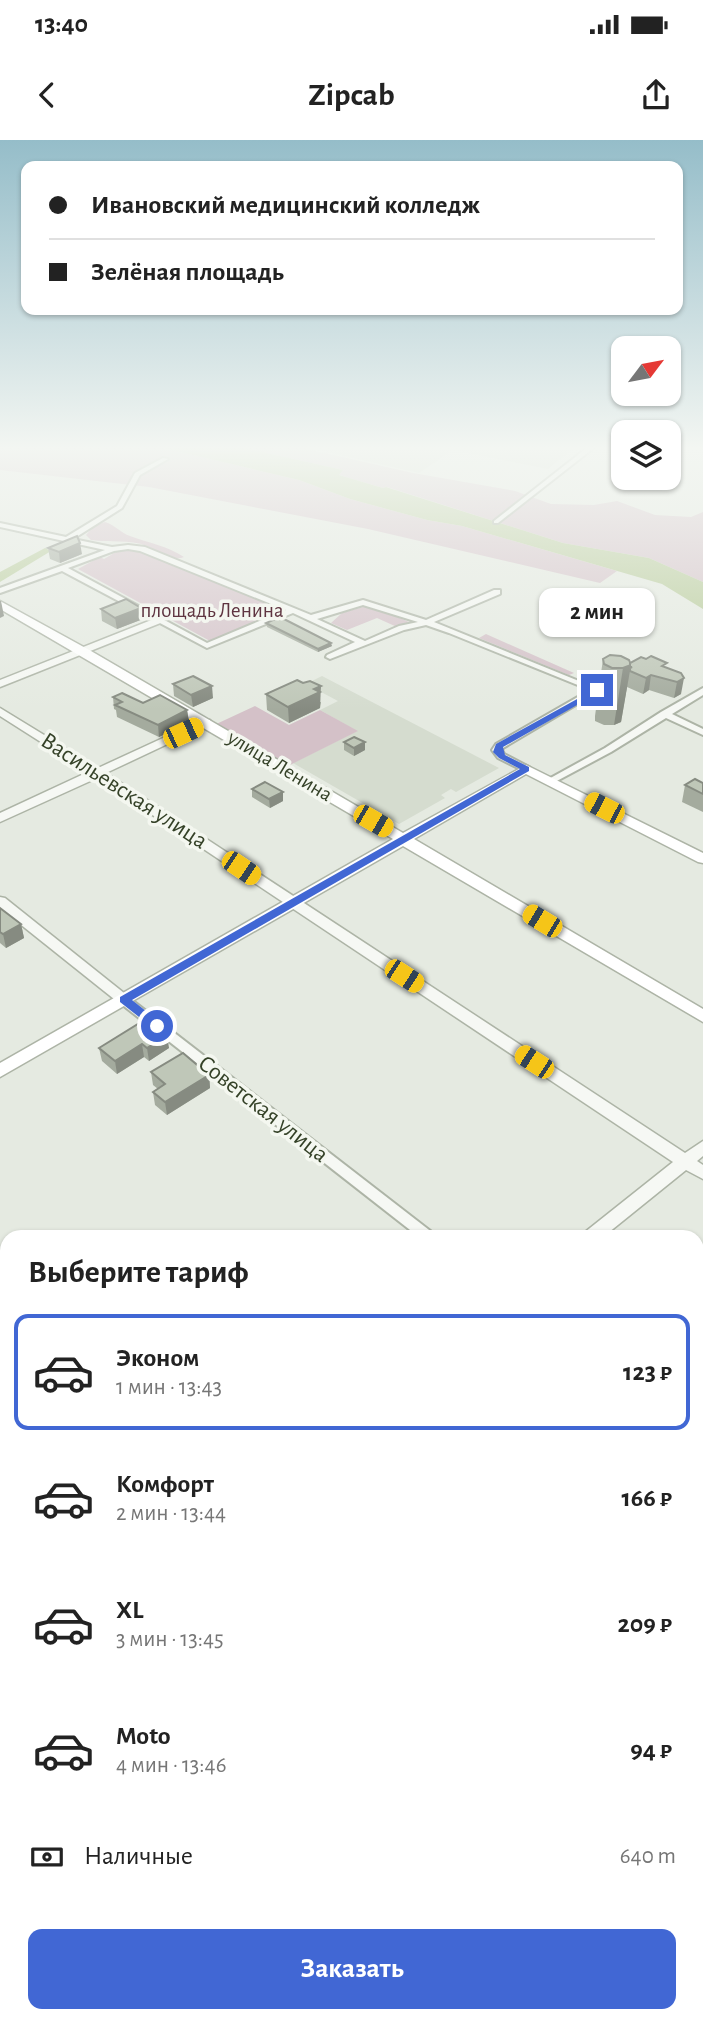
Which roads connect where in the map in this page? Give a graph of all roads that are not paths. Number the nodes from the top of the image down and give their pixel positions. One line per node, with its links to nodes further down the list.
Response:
1 (43, 535): 3 (street)
2 (74, 535): 3 (street)
3 (66, 540): 4 (street)
4 (113, 549): 5 (street); 9 (street)
5 (62, 568): 6 (street); 11 (street)
6 (0, 591)
7 (497, 592): 12 (street)
8 (0, 604): 14 (main road, улица Ленина)
9 (293, 610): 10 (street); 11 (street)
10 (311, 618): 12 (street); 13 (street)
11 (159, 620): 14 (street)
12 (426, 623): 13 (street); 17 (street)
13 (364, 643): 15 (street)
14 (83, 650): 16 (street); 21 (main road, улица Ленина)
15 (330, 657)
16 (0, 684)
17 (597, 690): 23 (street)
18 (703, 691): 20 (street)
19 (0, 711): 24 (street, Васильевская улица)
20 (664, 714): 22 (street); 25 (street)
21 (206, 722): 24 (street); 27 (main road, улица Ленина)
22 (703, 732)
23 (526, 769): 25 (main road); 27 (main road)
24 (97, 772): 26 (street); 30 (street, Васильевская улица)
25 (550, 781): 28 (main road)
26 (0, 818)
27 (405, 840): 30 (main road); 32 (main road, улица Ленина)
28 (703, 859)
29 (0, 901): 31 (street, Советская улица)
30 (293, 903): 31 (main road); 35 (street, Васильевская улица)
31 (124, 1000): 33 (main road); 37 (street, Советская улица)
32 (703, 1016)
33 (0, 1071)
34 (703, 1147): 35 (street)
35 (686, 1162): 36 (street, Васильевская улица); 38 (street)
36 (703, 1173)
37 (419, 1230)
38 (601, 1230)

